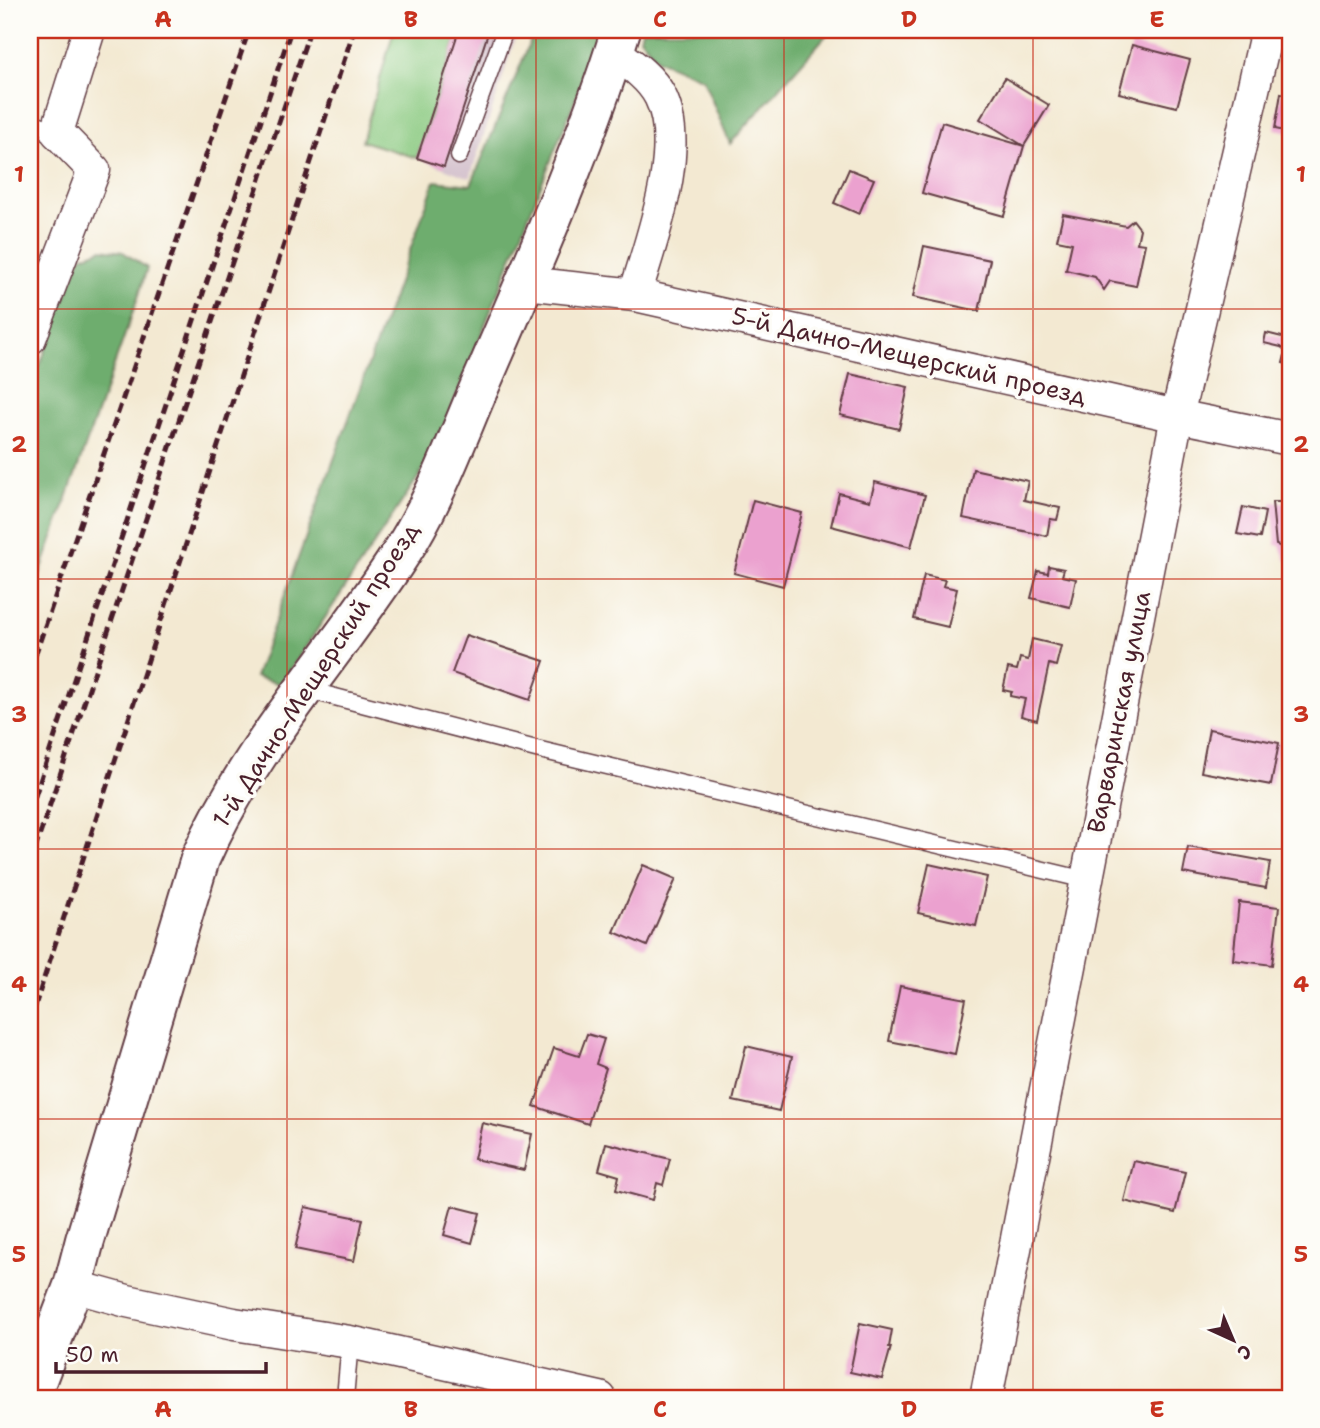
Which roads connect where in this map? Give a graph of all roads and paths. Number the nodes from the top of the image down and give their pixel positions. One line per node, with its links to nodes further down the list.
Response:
1 (89, 30): 5 (street)
2 (505, 30): 6 (lane)
3 (1267, 30): 10 (street, Варваринская улица)
4 (618, 41): 7 (street, 1-й Дачно-Мещерский проезд); 8 (street)
5 (43, 127): 9 (street)
6 (459, 156)
7 (526, 283): 8 (street, 5-й Дачно-Мещерский проезд); 12 (street, 1-й Дачно-Мещерский проезд)
8 (635, 295): 10 (street, 5-й Дачно-Мещерский проезд)
9 (30, 338)
10 (1177, 416): 11 (street, 5-й Дачно-Мещерский проезд); 13 (street, Варваринская улица)
11 (1290, 439)
12 (304, 689): 13 (lane); 14 (street, 1-й Дачно-Мещерский проезд)
13 (1086, 880): 19 (street, Варваринская улица)
14 (73, 1286): 15 (street); 16 (street, 1-й Дачно-Мещерский проезд)
15 (349, 1342): 17 (lane); 18 (street)
16 (33, 1398)
17 (345, 1398)
18 (600, 1398)
19 (986, 1398)

